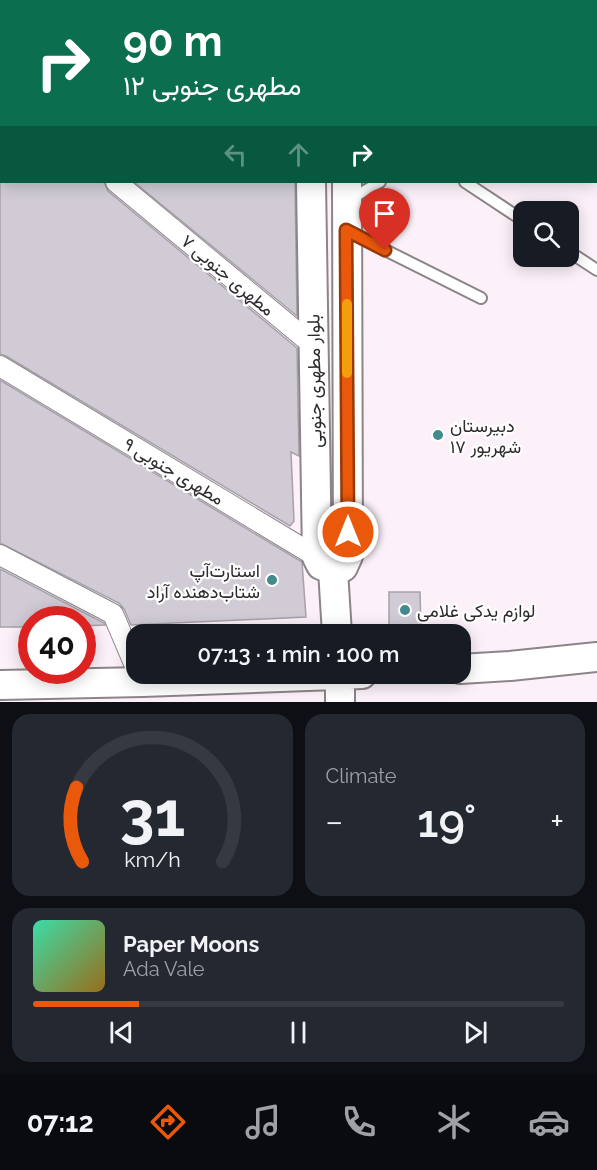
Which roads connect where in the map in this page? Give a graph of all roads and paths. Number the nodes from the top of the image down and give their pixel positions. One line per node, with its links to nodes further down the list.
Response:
1 (117, 183): 11 (street, مطهری جنوبی ۷)
2 (311, 183): 11 (street, بلوار مطهری جنوبی)
3 (376, 183): 5 (lane)
4 (467, 183): 6 (lane)
5 (347, 191): 7 (street, بلوار مطهری جنوبی)
6 (513, 214)
7 (346, 230): 10 (lane); 14 (street, بلوار مطهری جنوبی)
8 (579, 258): 9 (lane)
9 (597, 270)
10 (481, 298)
11 (314, 346): 14 (street, بلوار مطهری جنوبی)
12 (0, 366): 14 (street, مطهری جنوبی ۹)
13 (0, 555): 16 (street)
14 (325, 564): 15 (street, بلوار مطهری جنوبی)
15 (335, 624)
16 (126, 644)
17 (597, 657): 18 (street)
18 (471, 668)
19 (126, 675): 20 (street)
20 (0, 685)

